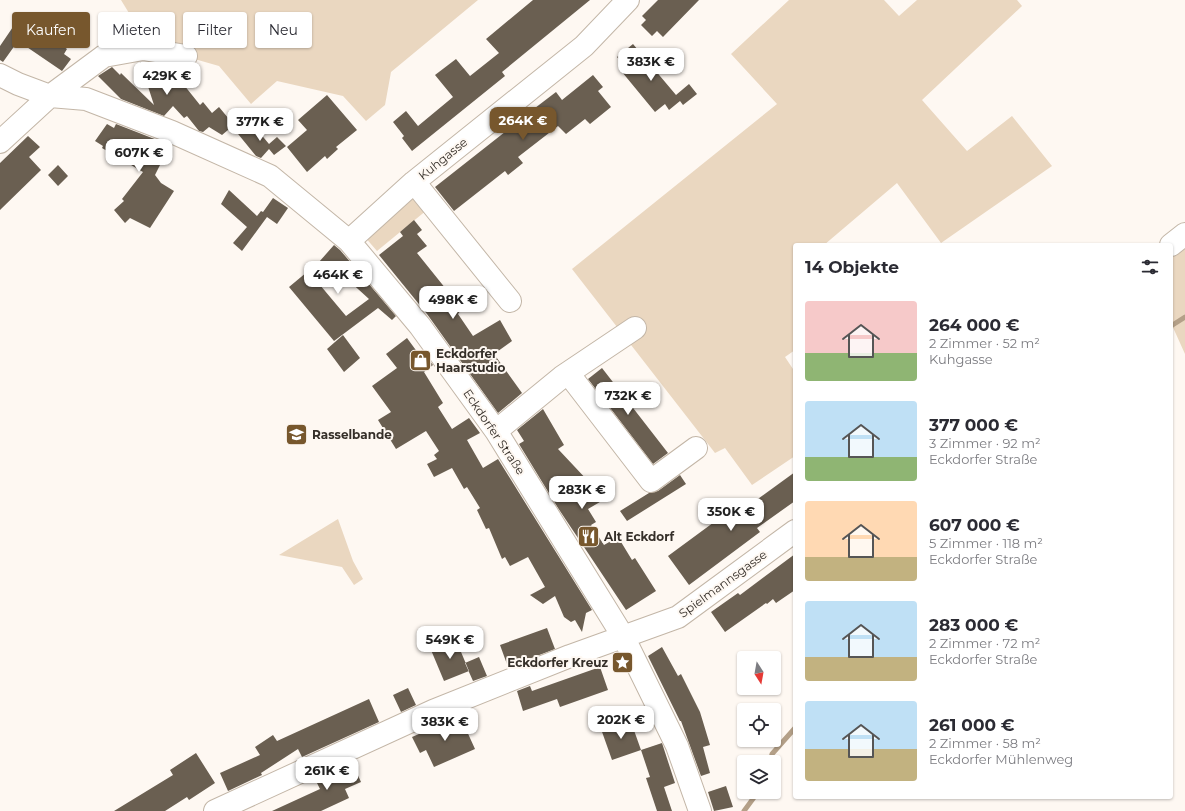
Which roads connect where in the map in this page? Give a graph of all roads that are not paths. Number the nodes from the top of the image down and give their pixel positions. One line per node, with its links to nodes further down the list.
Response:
1 (628, 0): 6 (street, Kuhgasse)
2 (186, 56): 4 (street)
3 (0, 75): 4 (street, Eckdorfer Straße)
4 (50, 96): 5 (street); 8 (street, Eckdorfer Straße)
5 (0, 142)
6 (414, 182): 8 (street, Kuhgasse); 10 (street)
7 (1185, 234): 9 (street)
8 (349, 241): 13 (street, Eckdorfer Straße)
9 (1173, 243)
10 (510, 301)
11 (635, 328): 12 (street)
12 (568, 373): 13 (street); 14 (street)
13 (496, 432): 16 (street, Eckdorfer Straße)
14 (696, 448)
15 (793, 532): 16 (street, Spielmannsgasse)
16 (624, 638): 17 (street, Spielmannsgasse); 18 (street, Eckdorfer Straße)
17 (220, 810)
18 (700, 811)

